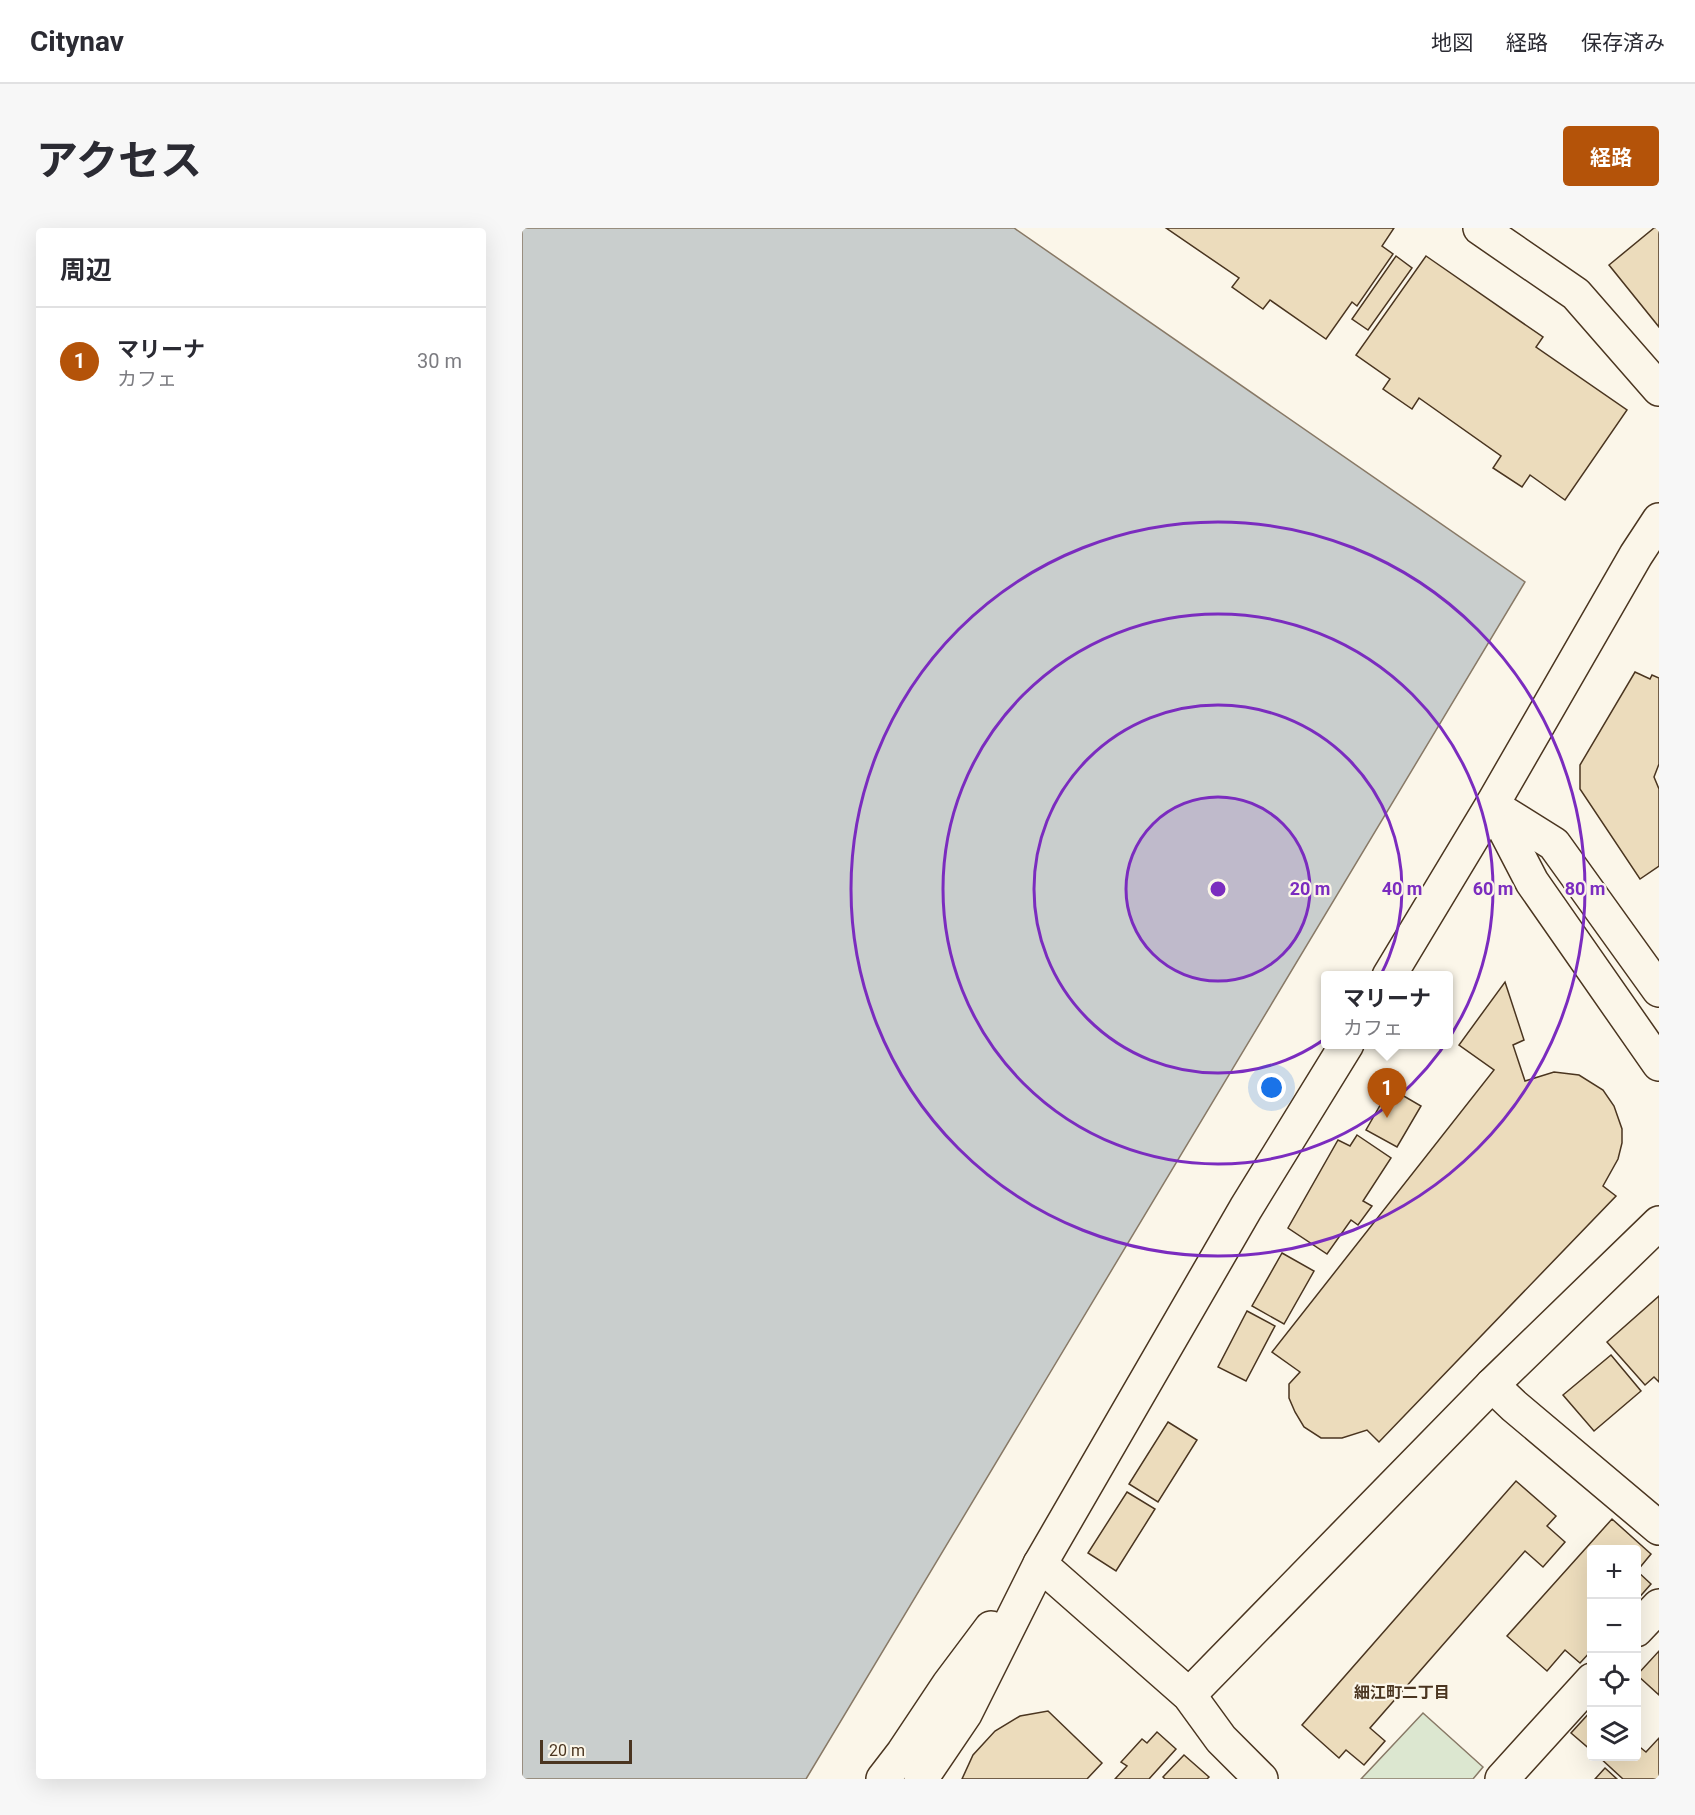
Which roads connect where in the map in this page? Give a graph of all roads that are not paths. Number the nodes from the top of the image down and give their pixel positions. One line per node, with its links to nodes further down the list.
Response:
1 (1480, 228): 2 (street)
2 (1659, 389)
3 (1659, 520): 4 (street)
4 (1492, 805): 5 (street); 6 (street); 8 (street)
5 (1391, 971)
6 (1659, 990)
7 (1344, 1049): 12 (street)
8 (1659, 1064)
9 (1659, 1223): 10 (street)
10 (1492, 1385): 11 (street); 16 (street)
11 (1659, 1528)
12 (1040, 1564): 16 (street); 17 (street); 18 (street)
13 (1659, 1606): 14 (street)
14 (1641, 1625)
15 (1587, 1686): 20 (street)
16 (1189, 1695): 19 (street)
17 (883, 1779)
18 (921, 1779)
19 (1260, 1779)
20 (1502, 1779)

